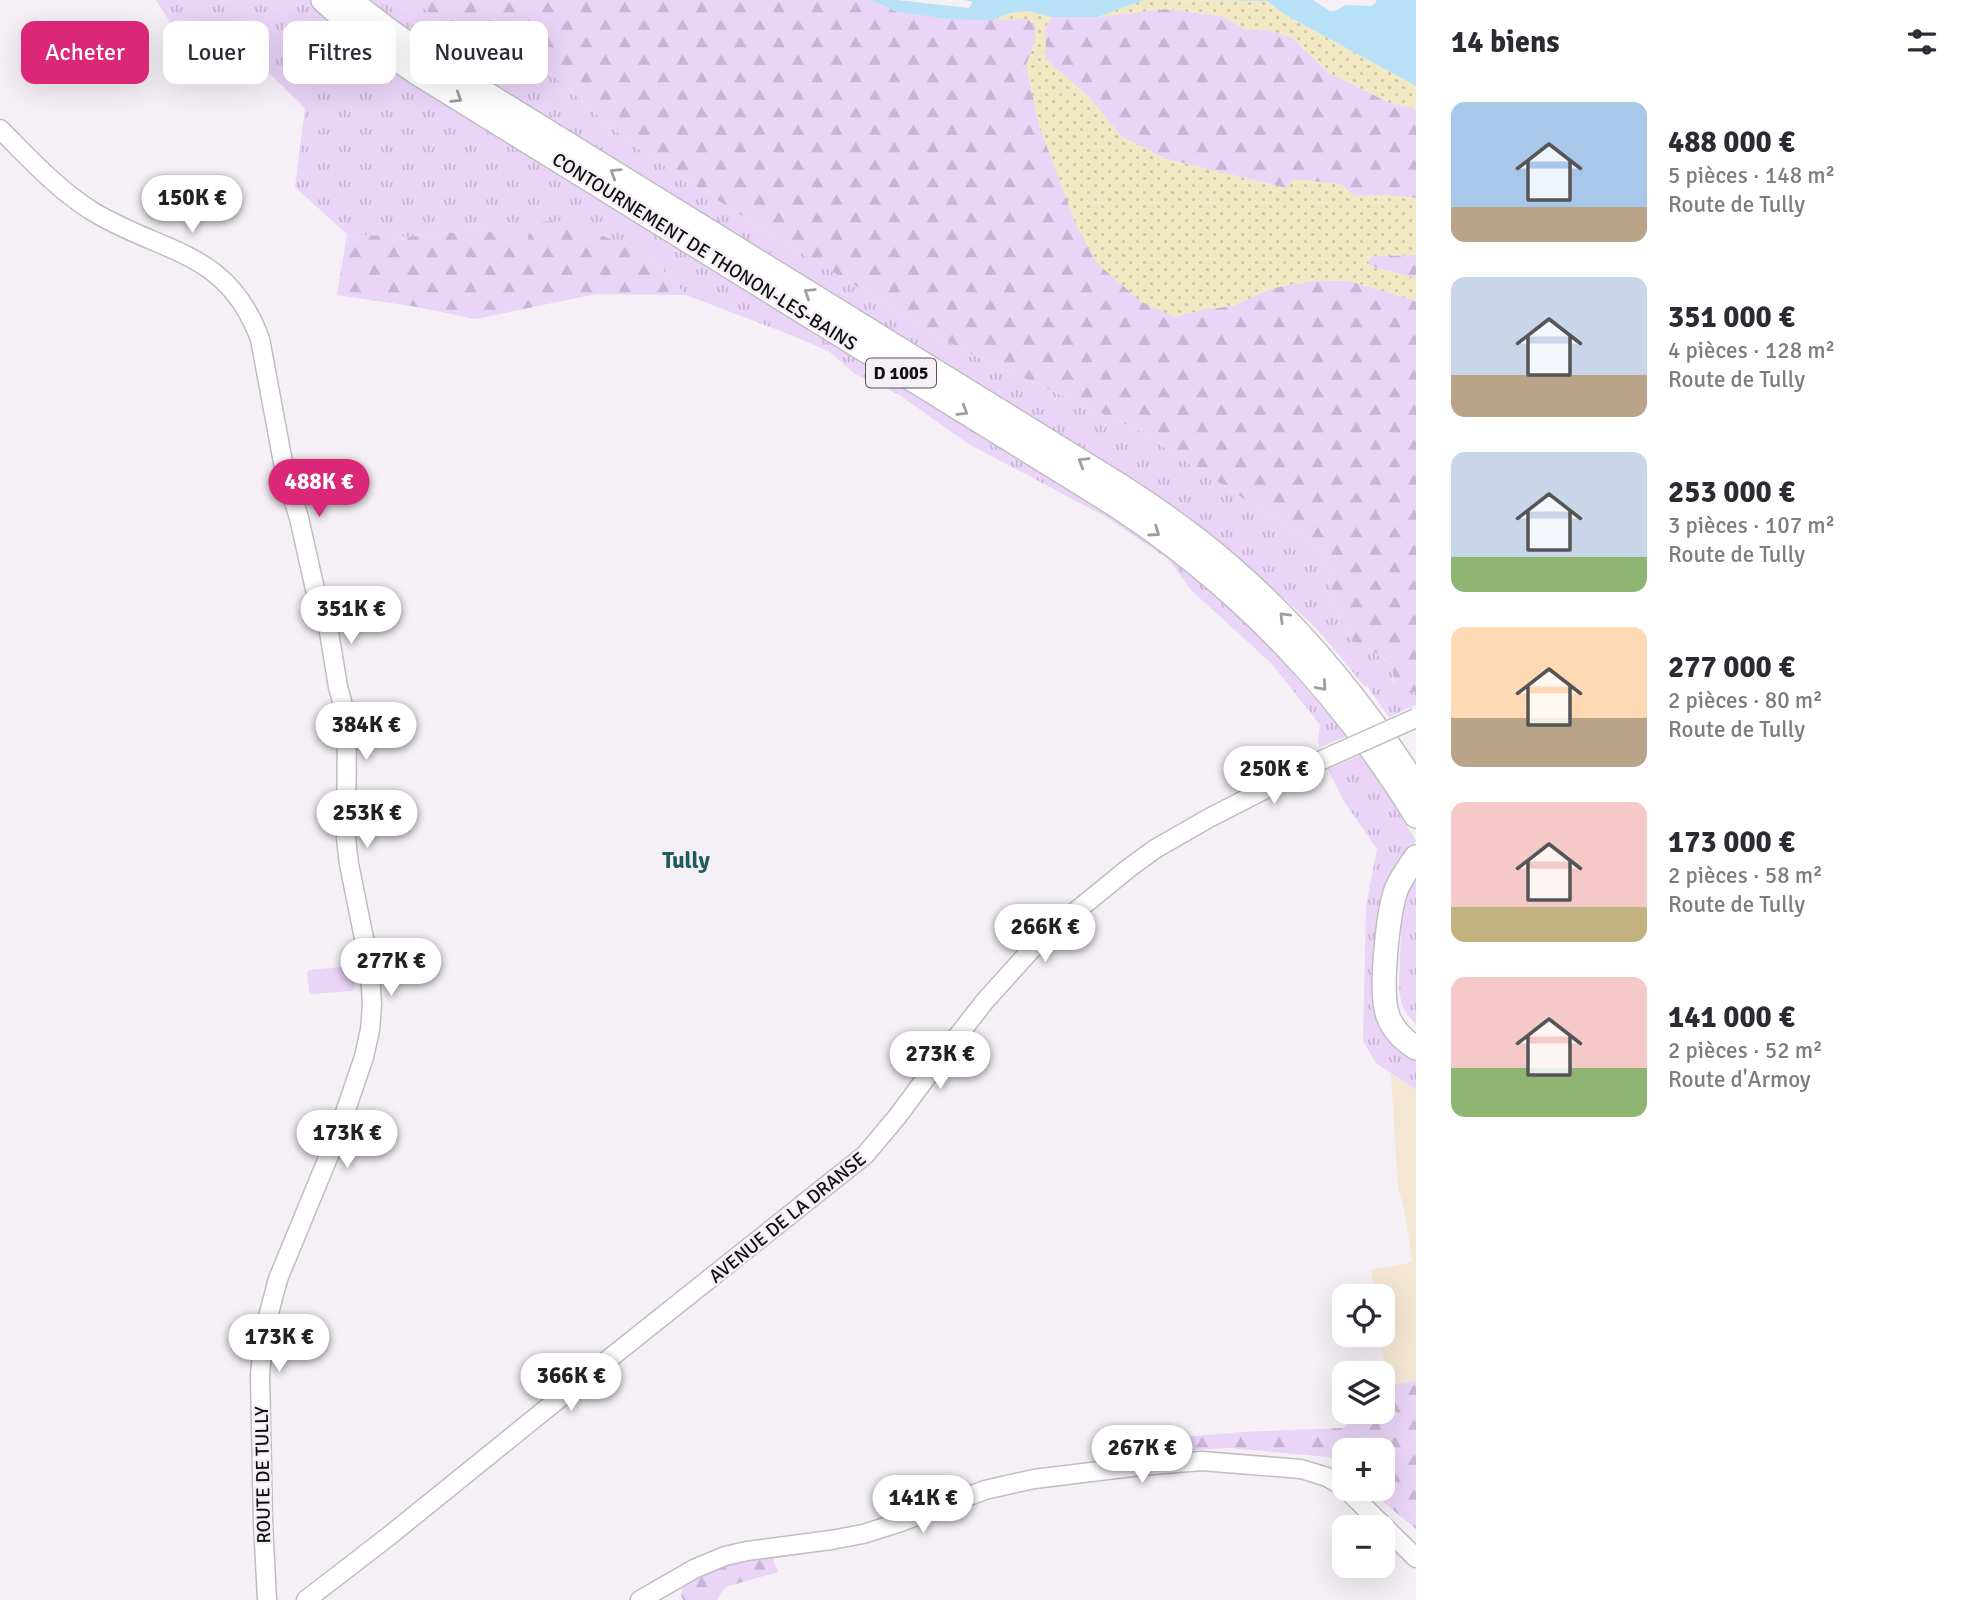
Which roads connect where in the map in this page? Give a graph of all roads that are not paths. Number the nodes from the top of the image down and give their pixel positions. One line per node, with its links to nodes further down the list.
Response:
1 (323, 0): 7 (highway, CONTOURNEMENT DE THONON-LES-BAINS / D 1005, one-way to 7)
2 (350, 0): 5 (highway, CONTOURNEMENT DE THONON-LES-BAINS / D 1005, one-way to 2)
3 (0, 129): 16 (main road, ROUTE DE TULLY)
4 (1416, 718): 15 (main road, AVENUE DE LA DRANSE, bridge)
5 (1409, 772): 6 (highway, CONTOURNEMENT DE THONON-LES-BAINS / D 1005)
6 (1416, 786)
7 (1416, 816)
8 (1413, 862): 9 (highway)
9 (1385, 983): 10 (highway); 11 (highway)
10 (1416, 1034)
11 (1416, 1048)
12 (1332, 1480): 17 (main road)
13 (1358, 1501): 14 (main road)
14 (1416, 1558)
15 (310, 1598)
16 (267, 1600)
17 (640, 1600)

